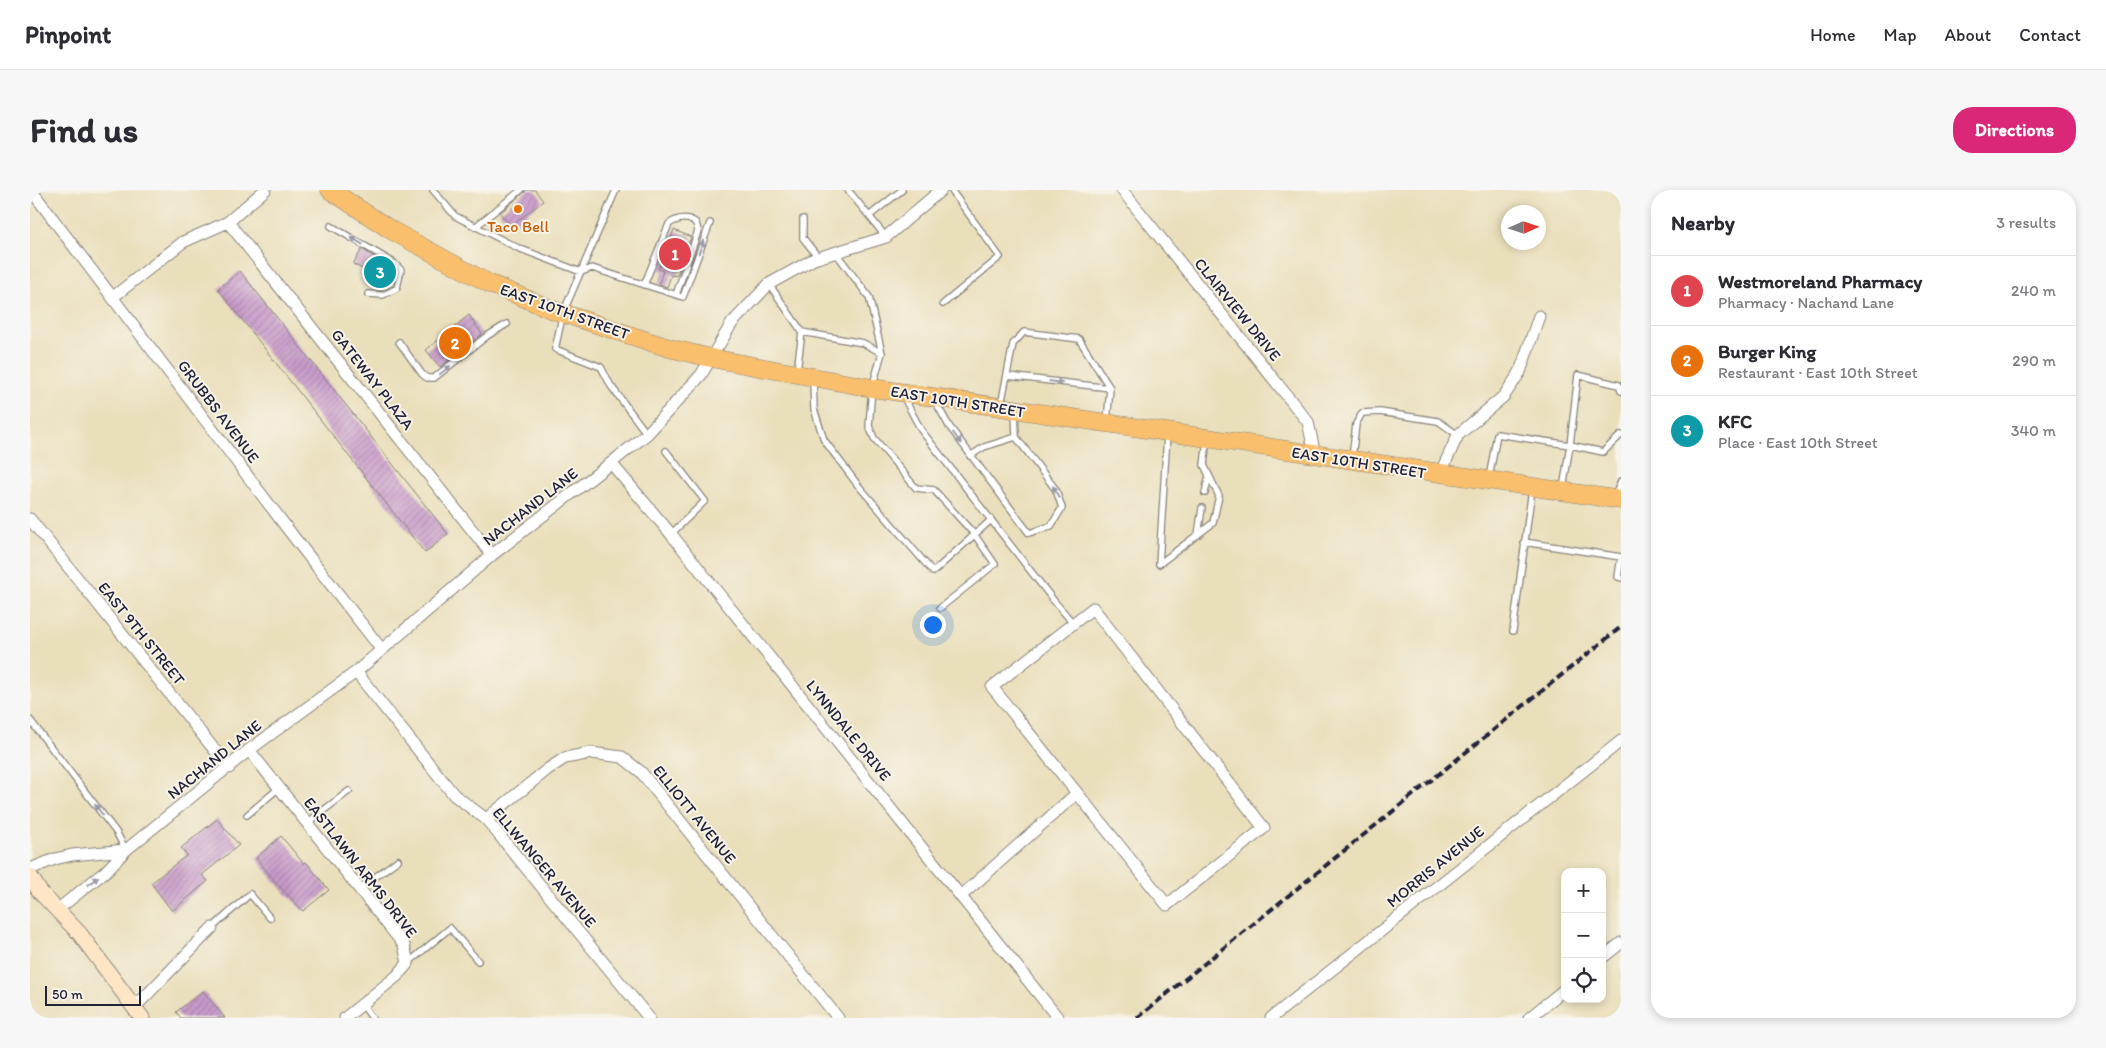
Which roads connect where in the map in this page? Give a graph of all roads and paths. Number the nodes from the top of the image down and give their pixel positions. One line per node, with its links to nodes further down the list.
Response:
1 (31, 190): 26 (street, GRUBBS AVENUE)
2 (265, 190): 14 (street)
3 (330, 190): 28 (main road, EAST 10TH STREET)
4 (433, 190): 17 (lane)
5 (521, 190): 17 (lane)
6 (616, 190): 21 (lane)
7 (848, 190): 12 (lane)
8 (902, 190): 12 (lane)
9 (941, 190): 18 (street, NACHAND LANE)
10 (950, 190): 27 (lane)
11 (1122, 190): 52 (street, CLAIRVIEW DRIVE)
12 (869, 216): 18 (lane)
13 (803, 219): 20 (lane)
14 (228, 222): 26 (street); 71 (street, GATEWAY PLAZA)
15 (710, 223): 25 (lane, one-way to 15)
16 (331, 226): 24 (lane, one-way to 16)
17 (475, 226): 21 (lane)
18 (886, 237): 19 (street, NACHAND LANE)
19 (836, 253): 20 (street, NACHAND LANE); 33 (lane)
20 (814, 259): 22 (street, NACHAND LANE)
21 (582, 272): 23 (lane); 28 (lane)
22 (769, 284): 31 (lane); 34 (street, NACHAND LANE)
23 (644, 285): 25 (lane); 25 (lane)
24 (368, 294)
25 (676, 296)
26 (113, 298): 76 (street, GRUBBS AVENUE)
27 (944, 304)
28 (563, 313): 34 (main road, EAST 10TH STREET); 45 (lane)
29 (1538, 316): 46 (street)
30 (507, 324): 32 (lane, one-way to 30)
31 (802, 332): 33 (lane); 35 (lane)
32 (399, 342)
33 (882, 353): 37 (lane)
34 (711, 358): 35 (main road, EAST 10TH STREET); 45 (street, NACHAND LANE)
35 (805, 376): 37 (main road, EAST 10TH STREET); 68 (lane)
36 (1008, 376): 38 (lane, one-way to 38); 38 (lane); 42 (lane)
37 (872, 388): 40 (main road, EAST 10TH STREET); 68 (lane)
38 (1110, 388): 43 (lane)
39 (1621, 391): 50 (lane)
40 (901, 392): 41 (main road, EAST 10TH STREET); 66 (lane)
41 (932, 397): 42 (main road, EAST 10TH STREET); 53 (lane, one-way to 53)
42 (1008, 408): 43 (main road, EAST 10TH STREET); 48 (lane)
43 (1107, 423): 44 (main road, EAST 10TH STREET)
44 (1168, 432): 49 (main road, EAST 10TH STREET); 69 (lane)
45 (647, 434): 55 (street, NACHAND LANE)
46 (1458, 435): 54 (lane); 56 (street)
47 (1621, 435): 50 (lane)
48 (1016, 437): 53 (lane); 53 (lane, one-way to 48)
49 (1208, 438): 52 (main road, EAST 10TH STREET); 57 (lane)
50 (1570, 445): 58 (lane); 61 (lane)
51 (666, 450): 67 (lane)
52 (1315, 455): 54 (main road, EAST 10TH STREET)
53 (970, 456)
54 (1351, 460): 56 (main road, EAST 10TH STREET)
55 (611, 463): 67 (street, LYNNDALE DRIVE); 71 (street, NACHAND LANE)
56 (1440, 474): 58 (main road, EAST 10TH STREET)
57 (1209, 475): 62 (lane); 69 (lane)
58 (1488, 481): 60 (main road, EAST 10TH STREET)
59 (1621, 481): 63 (lane)
60 (1533, 487): 61 (main road, EAST 10TH STREET); 70 (lane)
61 (1563, 491): 63 (main road, EAST 10TH STREET)
62 (1205, 492)
63 (1617, 499)
64 (1202, 508): 69 (lane)
65 (30, 518): 81 (street, EAST 9TH STREET)
66 (990, 520): 68 (lane); 74 (lane)
67 (671, 534): 93 (street, LYNNDALE DRIVE)
68 (974, 534): 73 (lane)
69 (1198, 535)
70 (1524, 542): 72 (lane); 75 (lane)
71 (492, 555): 76 (street, NACHAND LANE)
72 (1621, 578)
73 (940, 608)
74 (1073, 623): 84 (street); 84 (street)
75 (1513, 631)
76 (382, 650): 77 (street, NACHAND LANE)
77 (356, 672): 80 (street, NACHAND LANE); 86 (street, ELLWANGER AVENUE)
78 (30, 720): 88 (lane, one-way to 78)
79 (1621, 741): 109 (street, MORRIS AVENUE)
80 (249, 750): 81 (street, NACHAND LANE); 82 (street, EASTLAWN ARMS DRIVE)
81 (229, 768): 88 (street, NACHAND LANE)
82 (280, 788): 85 (lane); 87 (street, EASTLAWN ARMS DRIVE)
83 (349, 791): 87 (lane)
84 (1076, 794): 93 (street)
85 (247, 816)
86 (486, 819): 106 (street, ELLWANGER AVENUE); 107 (street, ELLIOTT AVENUE)
87 (307, 823): 92 (street, EASTLAWN ARMS DRIVE)
88 (126, 850): 90 (street); 94 (street, NACHAND LANE, one-way to 88)
89 (398, 860): 92 (lane)
90 (30, 870)
91 (30, 876): 94 (main road)
92 (359, 889): 100 (street, EASTLAWN ARMS DRIVE)
93 (962, 896): 108 (street, LYNNDALE DRIVE)
94 (57, 910): 103 (main road)
95 (270, 918): 96 (lane)
96 (212, 928): 103 (street)
97 (1621, 943): 98 (street)
98 (1606, 955)
99 (478, 961): 100 (lane)
100 (408, 963): 102 (street, EASTLAWN ARMS DRIVE)
101 (1561, 992): 110 (street)
102 (362, 1004): 104 (street, EASTLAWN ARMS DRIVE); 105 (lane)
103 (138, 1013)
104 (345, 1018)
105 (372, 1018)
106 (649, 1018)
107 (838, 1018)
108 (1058, 1018)
109 (1271, 1018)
110 (1529, 1018)

